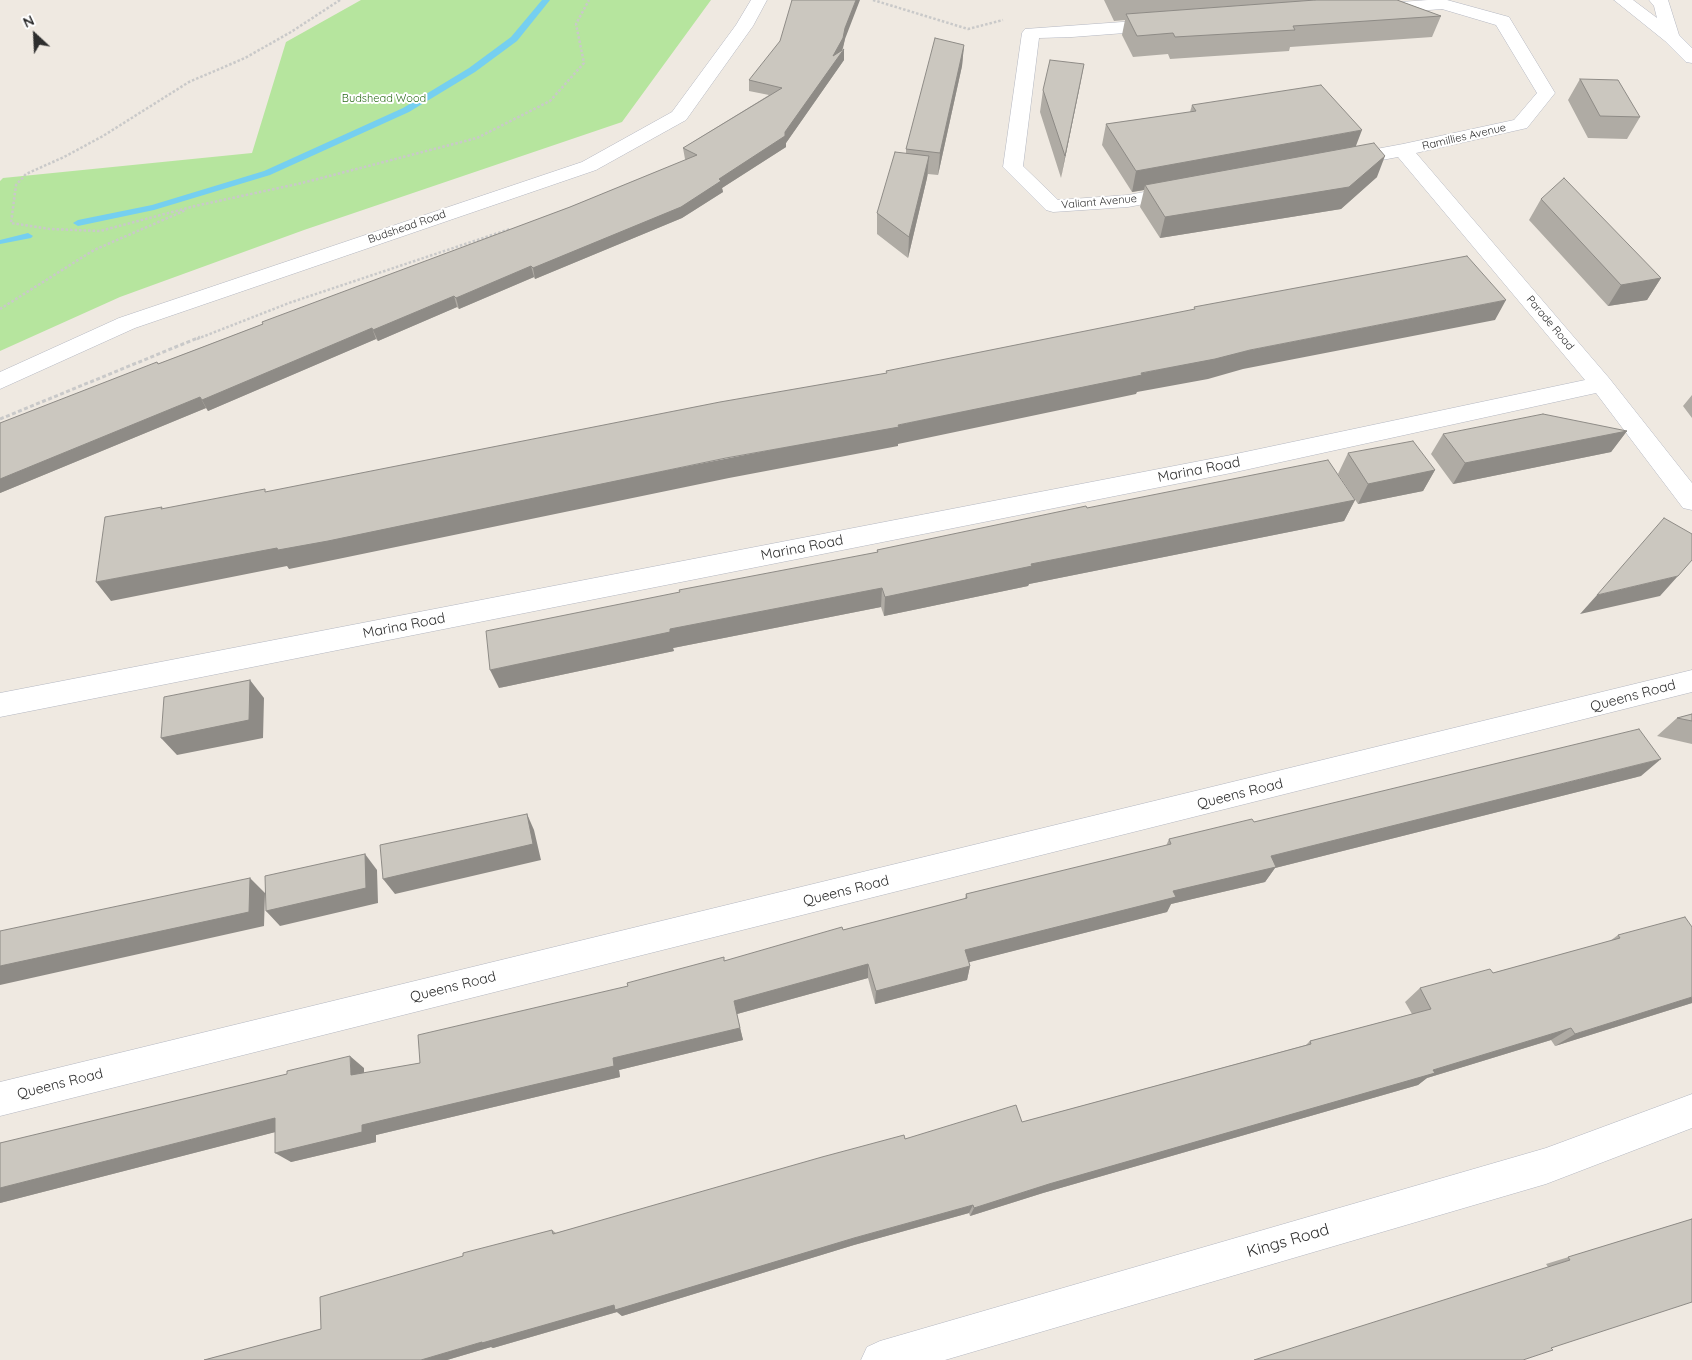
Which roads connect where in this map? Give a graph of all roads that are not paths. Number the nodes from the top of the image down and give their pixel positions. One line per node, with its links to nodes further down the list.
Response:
1 (759, 0): 8 (street, Budshead Road)
2 (1622, 0): 5 (street)
3 (1658, 0): 5 (street)
4 (1072, 32): 7 (street, Valiant Avenue); 7 (street, Ramillies Avenue)
5 (1671, 38): 6 (street)
6 (1692, 58)
7 (1403, 150): 9 (street, Parade Road)
8 (0, 381)
9 (1602, 384): 10 (street, Parade Road); 12 (street, Marina Road)
10 (1692, 501)
11 (1692, 681): 13 (street, Queens Road)
12 (0, 705)
13 (0, 1099)
14 (1692, 1111): 15 (street, Kings Road)
15 (880, 1360)

